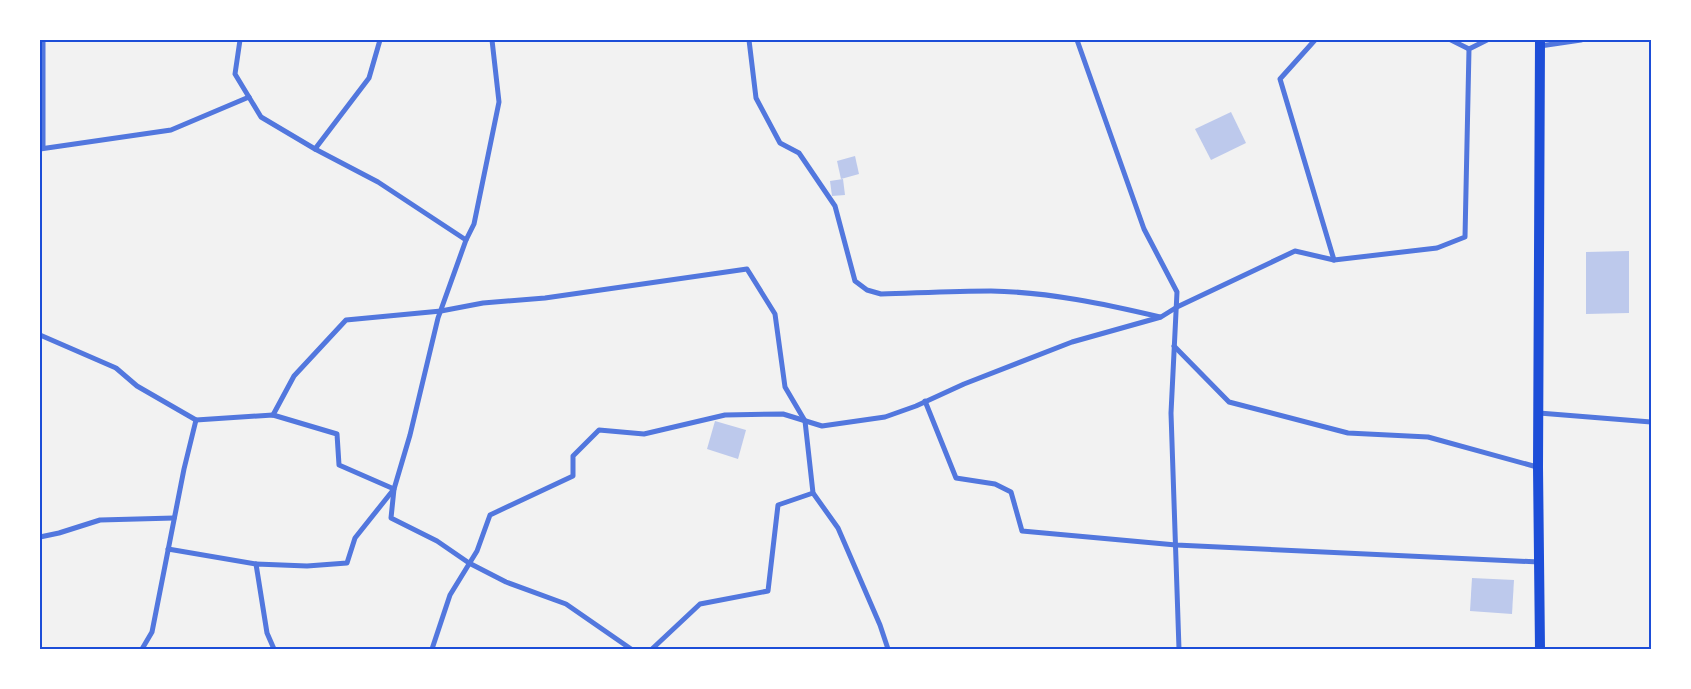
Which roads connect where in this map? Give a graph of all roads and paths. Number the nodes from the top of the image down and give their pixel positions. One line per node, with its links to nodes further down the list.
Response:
1 (43, 40): 14 (street)
2 (239, 40): 13 (street)
3 (380, 40): 15 (street)
4 (492, 40): 16 (street)
5 (749, 40): 20 (street)
6 (1076, 40): 18 (street)
7 (1315, 40): 17 (street)
8 (1451, 40): 12 (street)
9 (1487, 40): 12 (street)
10 (1581, 40): 11 (street)
11 (1540, 43): 24 (main road)
12 (1469, 49): 17 (street)
13 (249, 97): 14 (street); 15 (street)
14 (41, 149)
15 (315, 149): 16 (street)
16 (466, 240): 19 (street)
17 (1334, 260): 18 (street)
18 (1176, 307): 20 (street); 22 (street)
19 (441, 311): 25 (street); 27 (street); 30 (street)
20 (1161, 317): 23 (street)
21 (40, 335): 26 (street)
22 (1174, 346): 29 (street); 34 (street)
23 (925, 402): 27 (street); 34 (street)
24 (1539, 413): 28 (street); 29 (main road)
25 (273, 414): 26 (street); 30 (street)
26 (196, 420): 32 (street)
27 (805, 420): 31 (street); 37 (street)
28 (1651, 422)
29 (1538, 467): 36 (main road)
30 (394, 489): 37 (street); 38 (street)
31 (813, 493): 43 (street); 44 (street)
32 (174, 518): 33 (street); 35 (street)
33 (40, 537)
34 (1176, 545): 36 (street); 45 (street)
35 (168, 549): 38 (street); 39 (street)
36 (1540, 562): 46 (main road)
37 (469, 563): 41 (street); 42 (street)
38 (256, 564): 40 (street)
39 (142, 649)
40 (274, 649)
41 (432, 649)
42 (631, 649)
43 (652, 649)
44 (888, 649)
45 (1179, 649)
46 (1540, 649)

